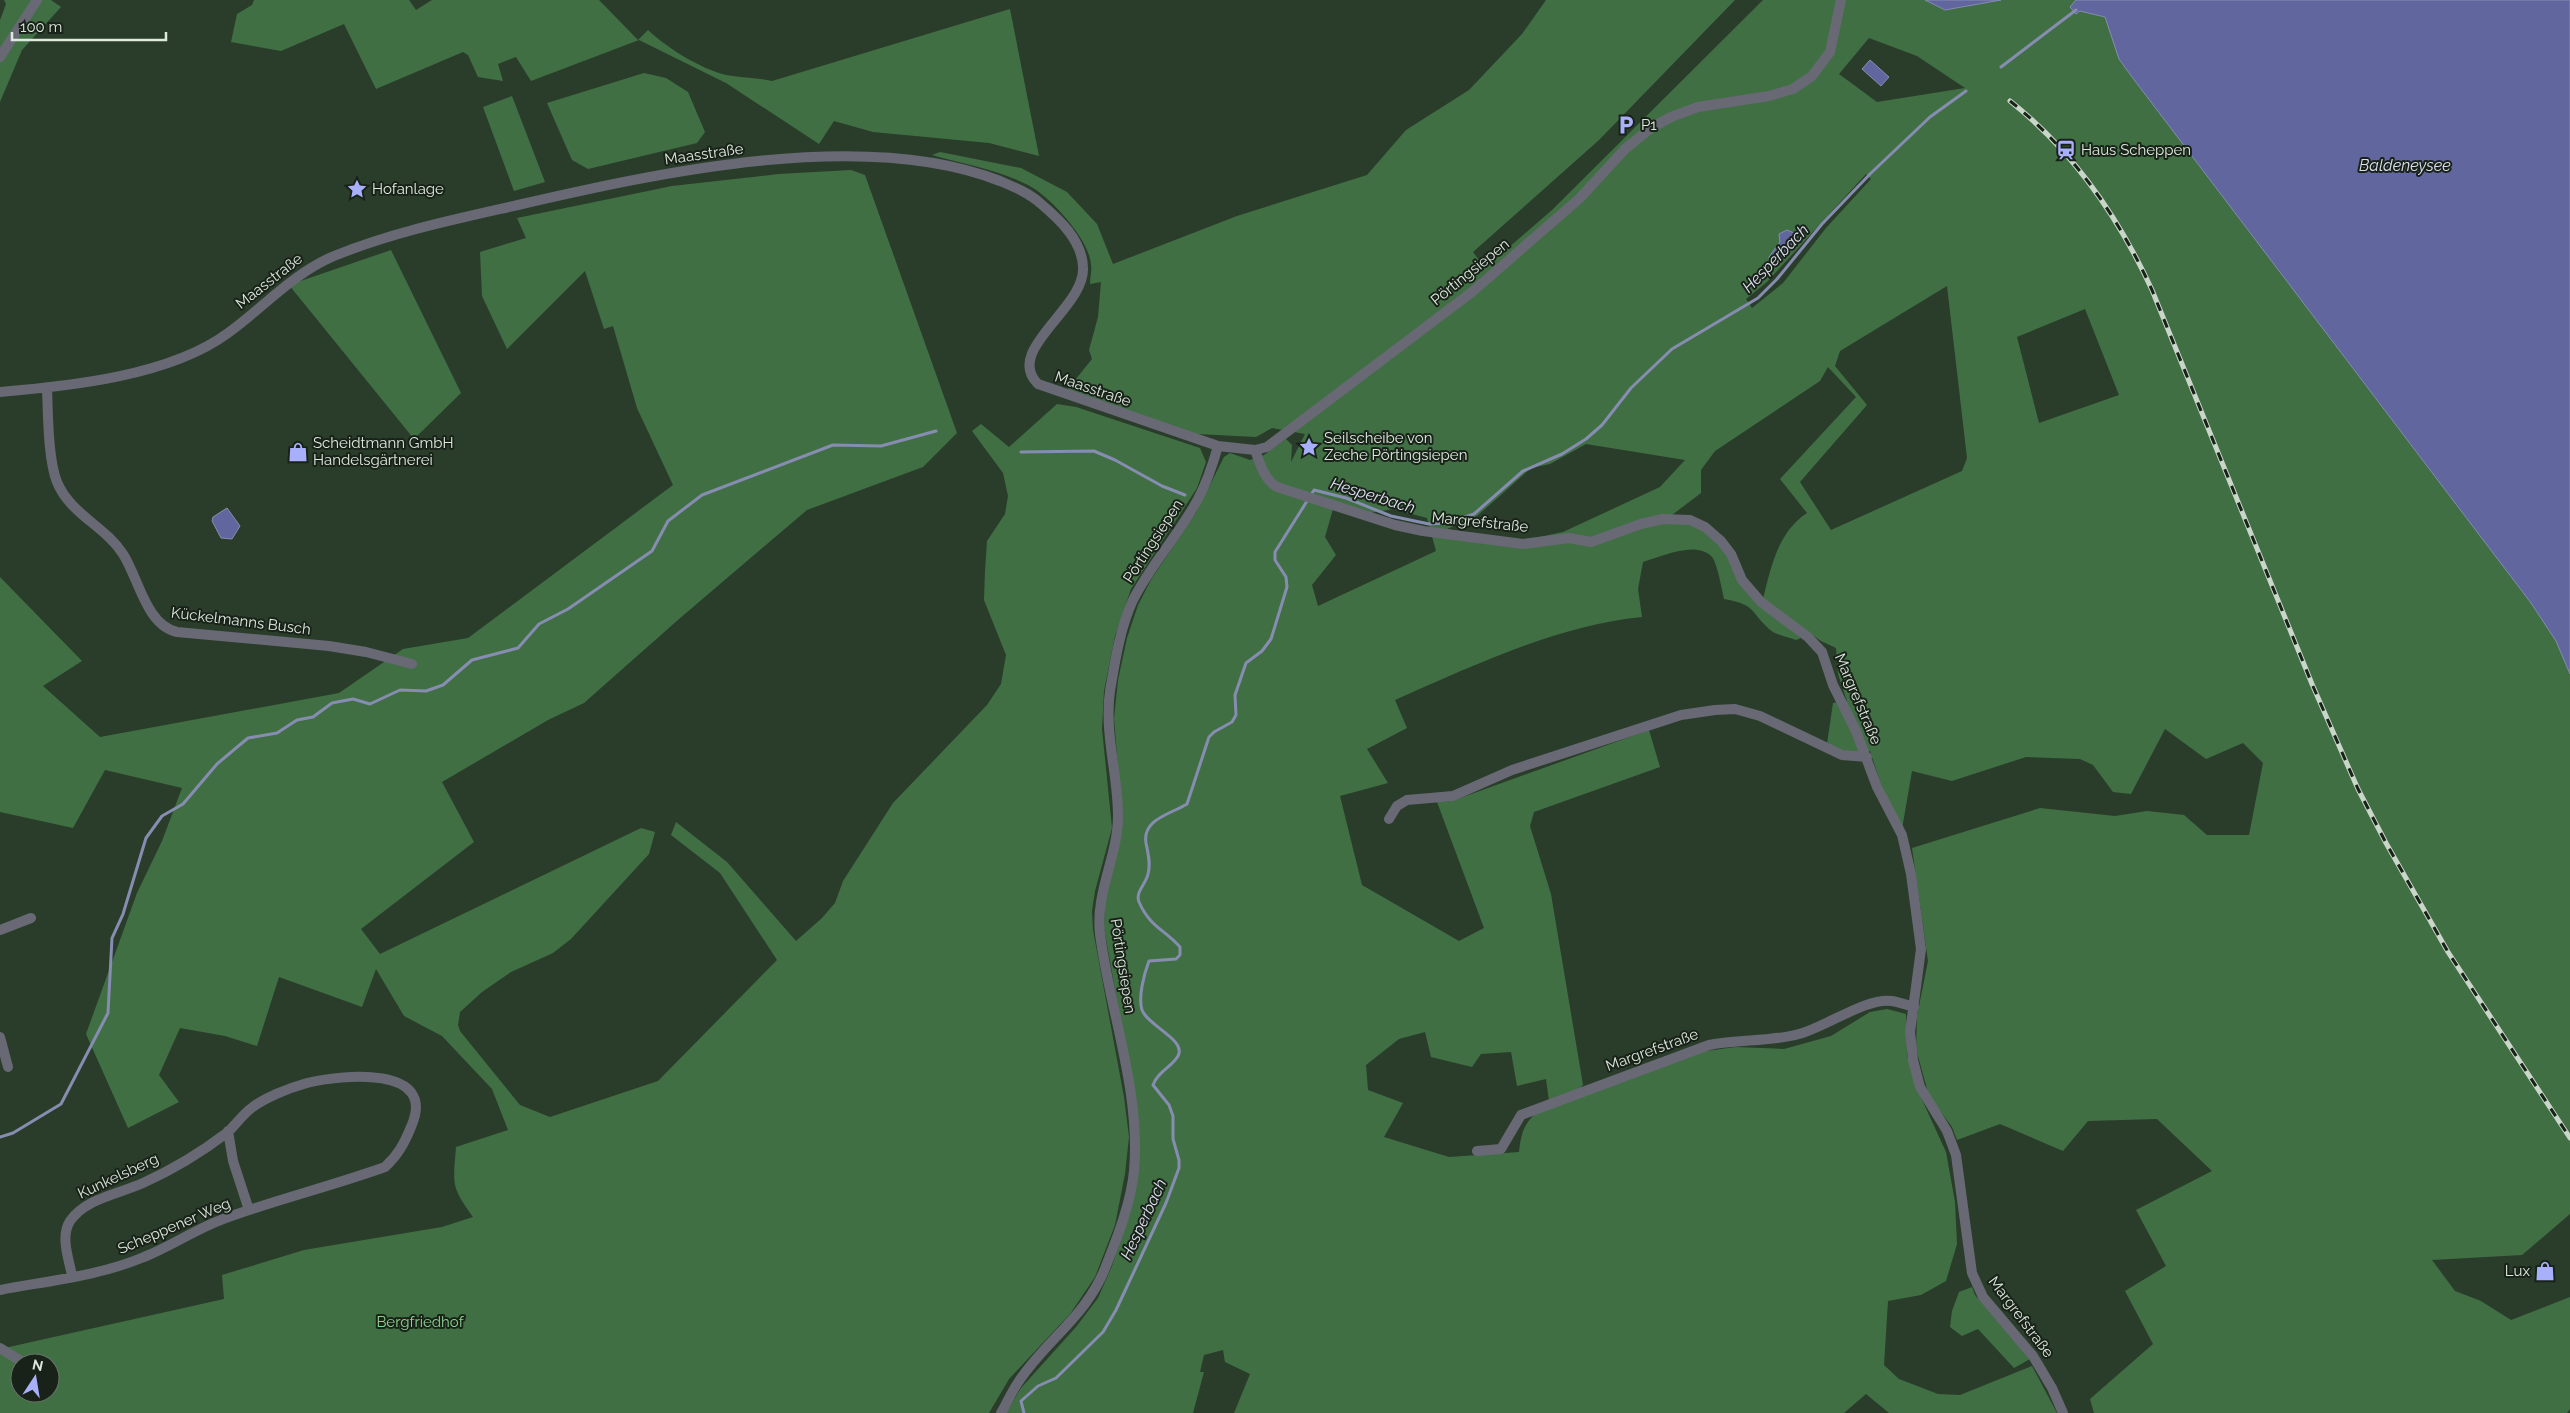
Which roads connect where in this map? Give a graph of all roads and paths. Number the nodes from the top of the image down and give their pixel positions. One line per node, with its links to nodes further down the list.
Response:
1 (37, 0): 3 (street)
2 (1841, 0): 7 (street, Pörtingsiepen)
3 (0, 57)
4 (47, 388): 5 (street, Maasstraße); 6 (street, Maasstraße); 8 (street, Kückelmanns Busch)
5 (0, 392)
6 (1218, 446): 7 (street); 22 (street, Pörtingsiepen)
7 (1255, 450): 9 (street, Margrefstraße)
8 (412, 664)
9 (1867, 757): 10 (street, Margrefstraße); 13 (street, Margrefstraße)
10 (1389, 819)
11 (31, 918): 12 (street)
12 (0, 930)
13 (1914, 1007): 17 (street, Margrefstraße); 23 (street, Margrefstraße)
14 (0, 1037): 15 (street)
15 (8, 1067)
16 (228, 1131): 18 (street, Kunkelsberg); 19 (street); 20 (street, Kunkelsberg)
17 (1477, 1151)
18 (385, 1168): 19 (street, Scheppener Weg)
19 (249, 1210): 20 (street, Scheppener Weg)
20 (72, 1276): 21 (street, Scheppener Weg)
21 (0, 1290)
22 (1001, 1413)
23 (2063, 1413)

